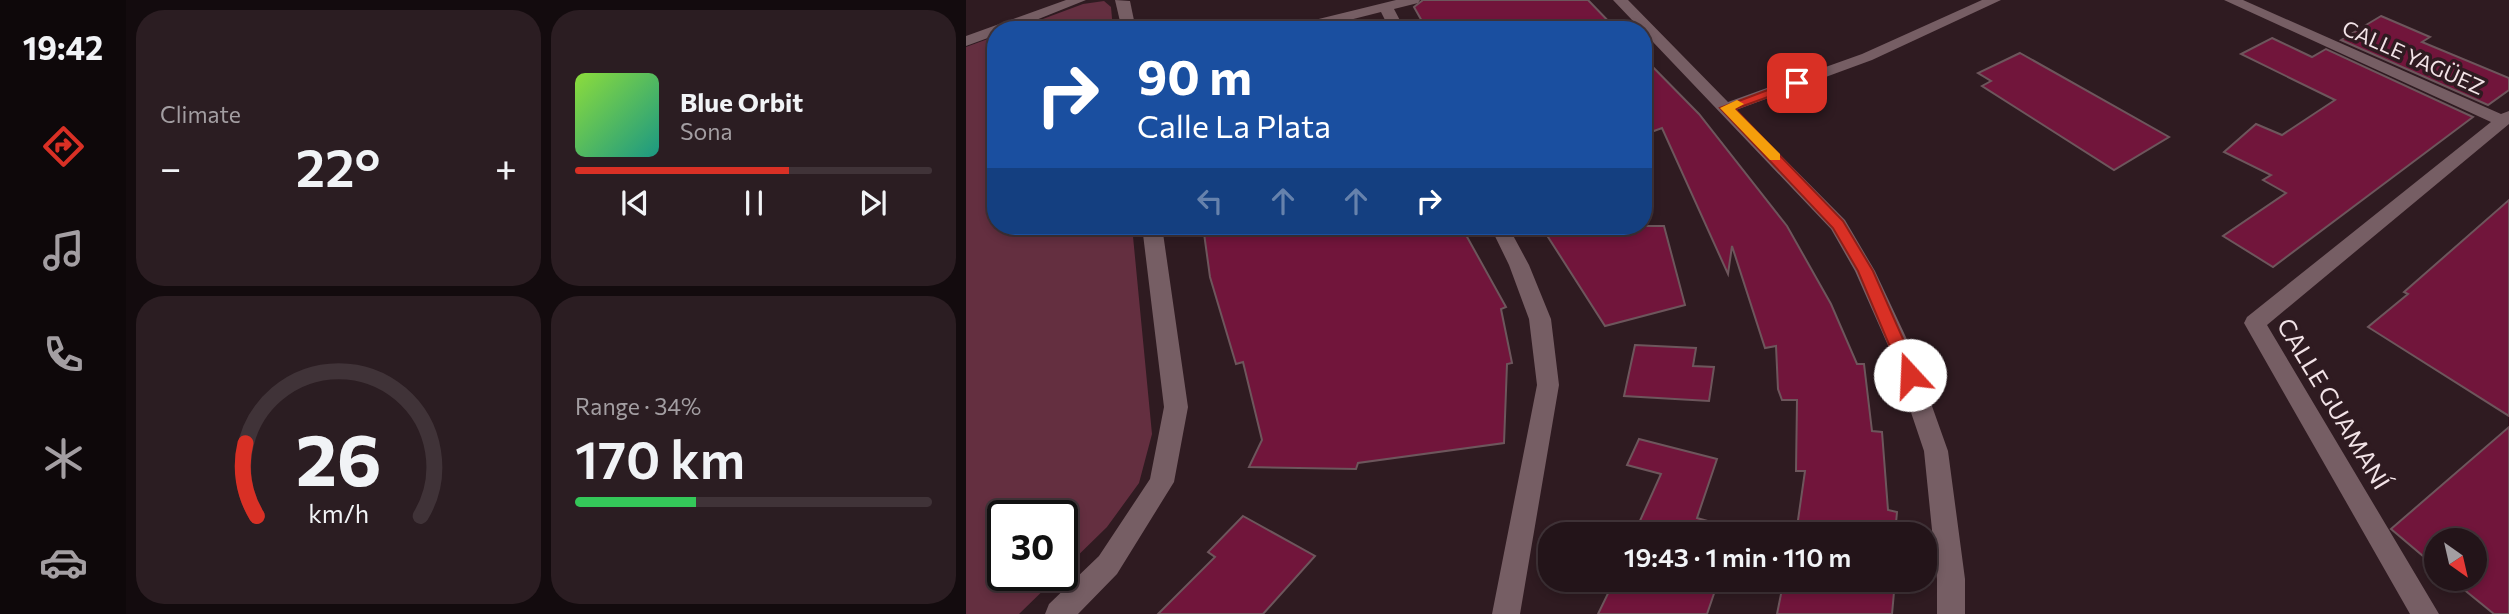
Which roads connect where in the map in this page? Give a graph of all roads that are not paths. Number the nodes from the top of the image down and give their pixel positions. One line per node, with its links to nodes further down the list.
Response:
1 (1079, 0): 8 (street)
2 (1122, 0): 9 (street)
3 (1413, 0): 7 (street)
4 (1620, 0): 12 (street)
5 (1994, 0): 16 (street)
6 (2231, 0): 17 (street, CALLE YAGÜEZ)
7 (1387, 7): 10 (street); 11 (street)
8 (1021, 21)
9 (1128, 21)
10 (1329, 21)
11 (1394, 21)
12 (1641, 21)
13 (987, 33): 15 (street)
14 (1652, 33): 16 (street)
15 (966, 41)
16 (1726, 108): 22 (street)
17 (2506, 118): 23 (street, CALLE GUAMANÍ)
18 (1153, 235): 20 (street)
19 (1504, 235): 21 (street)
20 (1059, 614)
21 (1506, 614)
22 (1951, 614)
23 (2425, 614)

